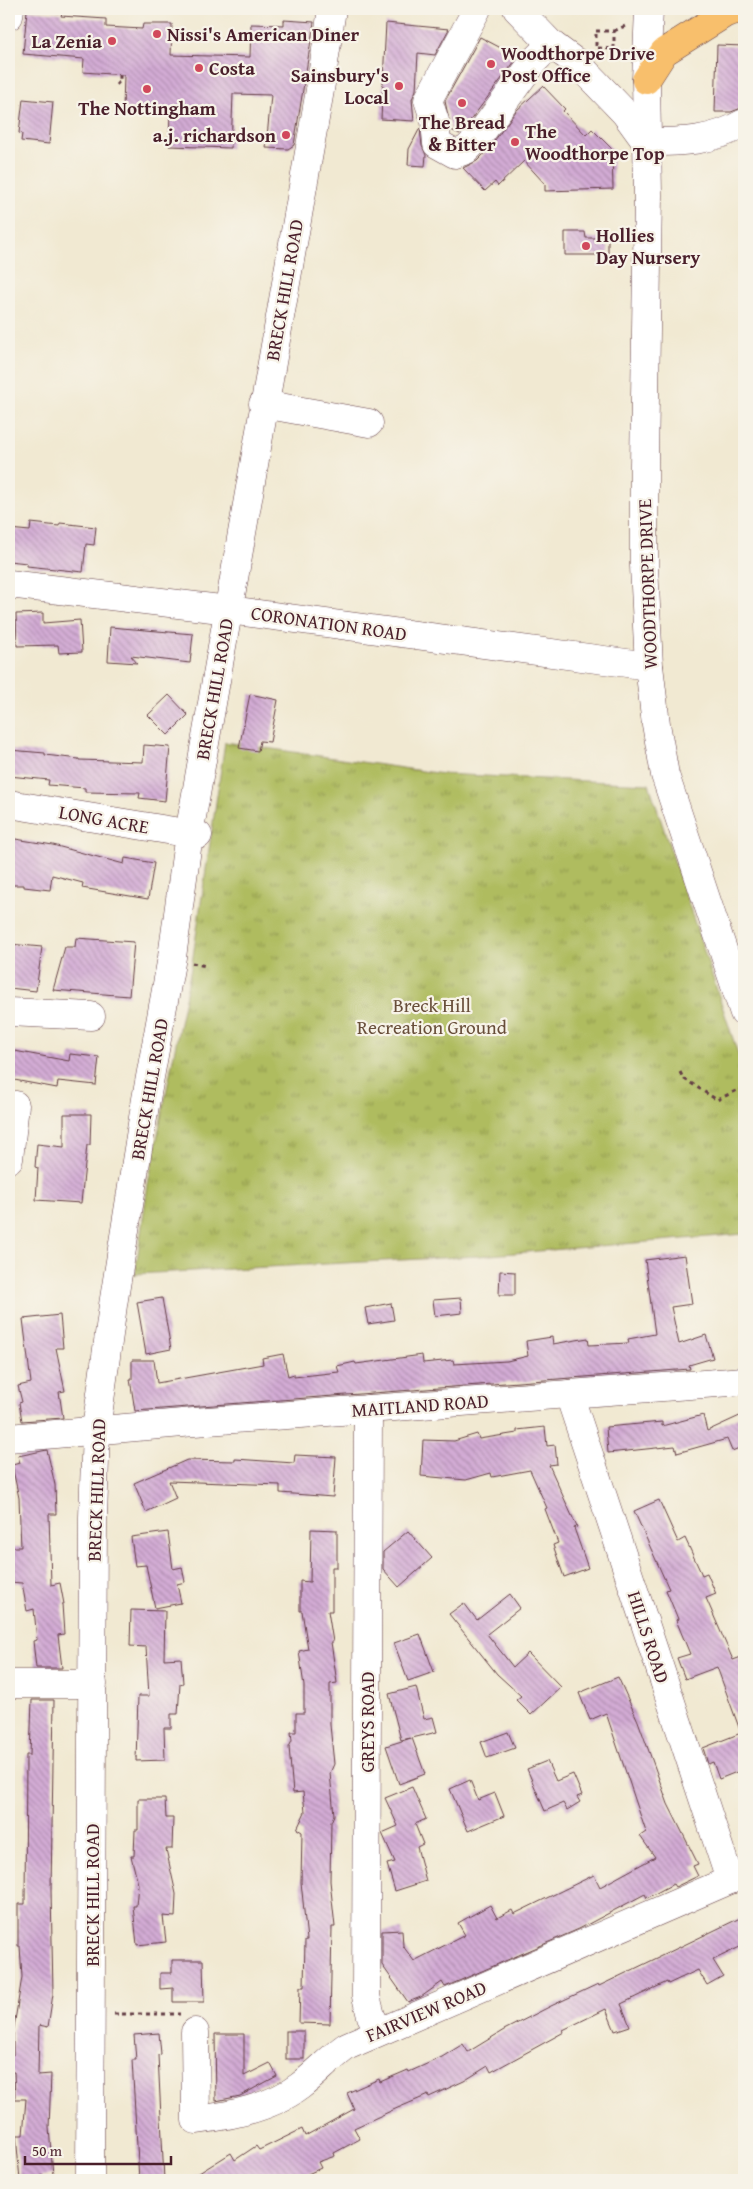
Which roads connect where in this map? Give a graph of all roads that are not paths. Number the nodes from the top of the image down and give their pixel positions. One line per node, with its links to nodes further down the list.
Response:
1 (10, 9): 7 (street)
2 (332, 9): 12 (street, BRECK HILL ROAD)
3 (478, 9): 8 (street)
4 (517, 9): 8 (street)
5 (650, 9): 9 (street, WOODTHORPE DRIVE)
6 (740, 9): 9 (main road)
7 (9, 16)
8 (551, 44): 11 (street)
9 (646, 80): 11 (street, WOODTHORPE DRIVE)
10 (744, 123): 11 (street)
11 (646, 142): 16 (street, WOODTHORPE DRIVE)
12 (263, 404): 13 (street); 15 (street, BRECK HILL ROAD)
13 (369, 424)
14 (9, 584): 15 (street, CORONATION ROAD)
15 (229, 610): 16 (street, CORONATION ROAD); 18 (street, BRECK HILL ROAD)
16 (649, 666): 20 (street, WOODTHORPE DRIVE)
17 (9, 804): 18 (street, LONG ACRE)
18 (194, 834): 27 (street, BRECK HILL ROAD)
19 (9, 1012): 21 (street)
20 (744, 1013)
21 (91, 1016)
22 (20, 1105): 23 (street)
23 (9, 1159)
24 (744, 1381): 25 (street, MAITLAND ROAD)
25 (569, 1394): 26 (street, MAITLAND ROAD); 31 (street, HILLS ROAD)
26 (368, 1409): 27 (street, MAITLAND ROAD); 32 (street, GREYS ROAD)
27 (96, 1430): 28 (street, MAITLAND ROAD); 30 (street, BRECK HILL ROAD)
28 (9, 1438)
29 (9, 1684): 30 (street)
30 (93, 1684): 34 (street, BRECK HILL ROAD)
31 (737, 1878): 32 (street, FAIRVIEW ROAD)
32 (379, 2031): 33 (street, FAIRVIEW ROAD)
33 (195, 2032)
34 (90, 2180)

